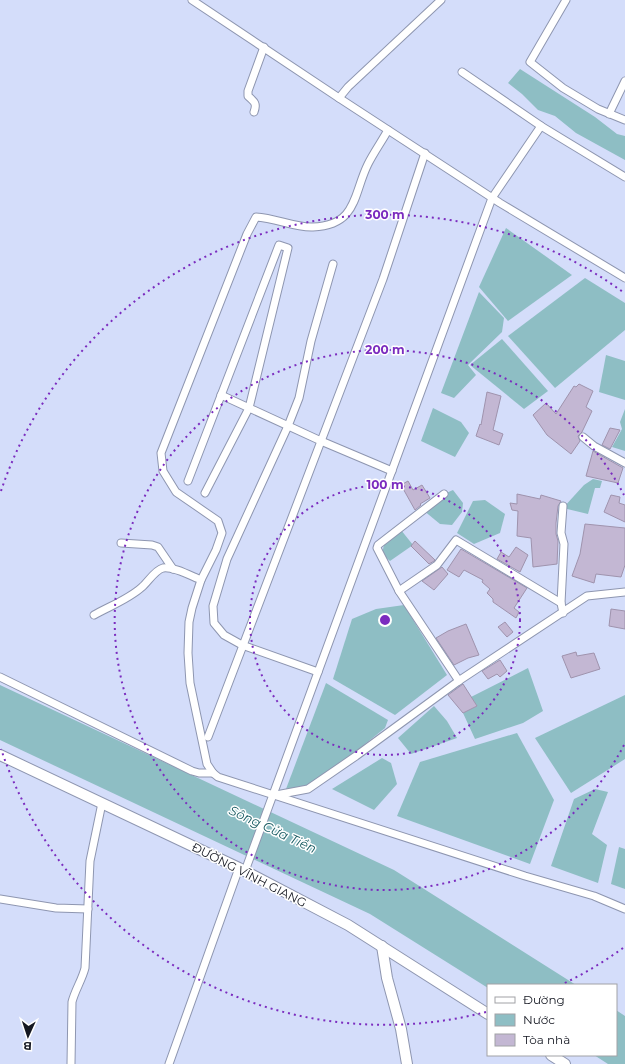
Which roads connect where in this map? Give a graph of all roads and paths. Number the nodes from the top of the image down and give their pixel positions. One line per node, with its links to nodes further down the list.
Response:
1 (192, 0): 4 (street)
2 (441, 0): 7 (street)
3 (566, 0): 9 (street)
4 (264, 47): 7 (street); 8 (street)
5 (462, 72): 11 (street)
6 (625, 81): 9 (street)
7 (339, 98): 12 (street)
8 (254, 112)
9 (609, 114): 10 (street)
10 (625, 120)
11 (541, 126): 14 (street); 15 (street)
12 (388, 130): 13 (street); 31 (street)
13 (425, 153): 15 (street); 22 (street)
14 (625, 177)
15 (492, 198): 17 (street); 24 (street)
16 (333, 264): 20 (street)
17 (625, 278)
18 (222, 395): 19 (street); 19 (street); 25 (street)
19 (249, 408): 20 (street); 26 (street)
20 (288, 426): 22 (street); 37 (street)
21 (583, 437): 23 (street)
22 (321, 441): 24 (street); 37 (street)
23 (625, 463)
24 (392, 471): 38 (street)
25 (188, 481)
26 (204, 492)
27 (444, 494): 33 (street)
28 (563, 506): 34 (street)
29 (121, 543): 30 (street)
30 (173, 569): 31 (street); 36 (street)
31 (201, 580): 43 (street)
32 (624, 589): 35 (street)
33 (399, 591): 34 (street); 40 (street)
34 (561, 603): 35 (street)
35 (563, 613): 40 (street)
36 (94, 615)
37 (242, 645): 38 (street); 41 (street)
38 (318, 672): 44 (street)
39 (0, 677): 43 (street)
40 (459, 681): 44 (street)
41 (208, 737)
42 (0, 755): 45 (street, ĐƯỜNG VĨNH GIANG)
43 (213, 773): 44 (street)
44 (274, 795): 46 (street); 48 (street)
45 (102, 803): 46 (street, ĐƯỜNG VĨNH GIANG); 49 (street)
46 (242, 870): 50 (street, ĐƯỜNG VĨNH GIANG); 54 (street)
47 (0, 899): 49 (street)
48 (625, 909)
49 (88, 910): 53 (street)
50 (382, 946): 51 (street, ĐƯỜNG VĨNH GIANG); 55 (street)
51 (487, 1013)
52 (553, 1056): 56 (street)
53 (71, 1064)
54 (169, 1064)
55 (407, 1064)
56 (565, 1064)

